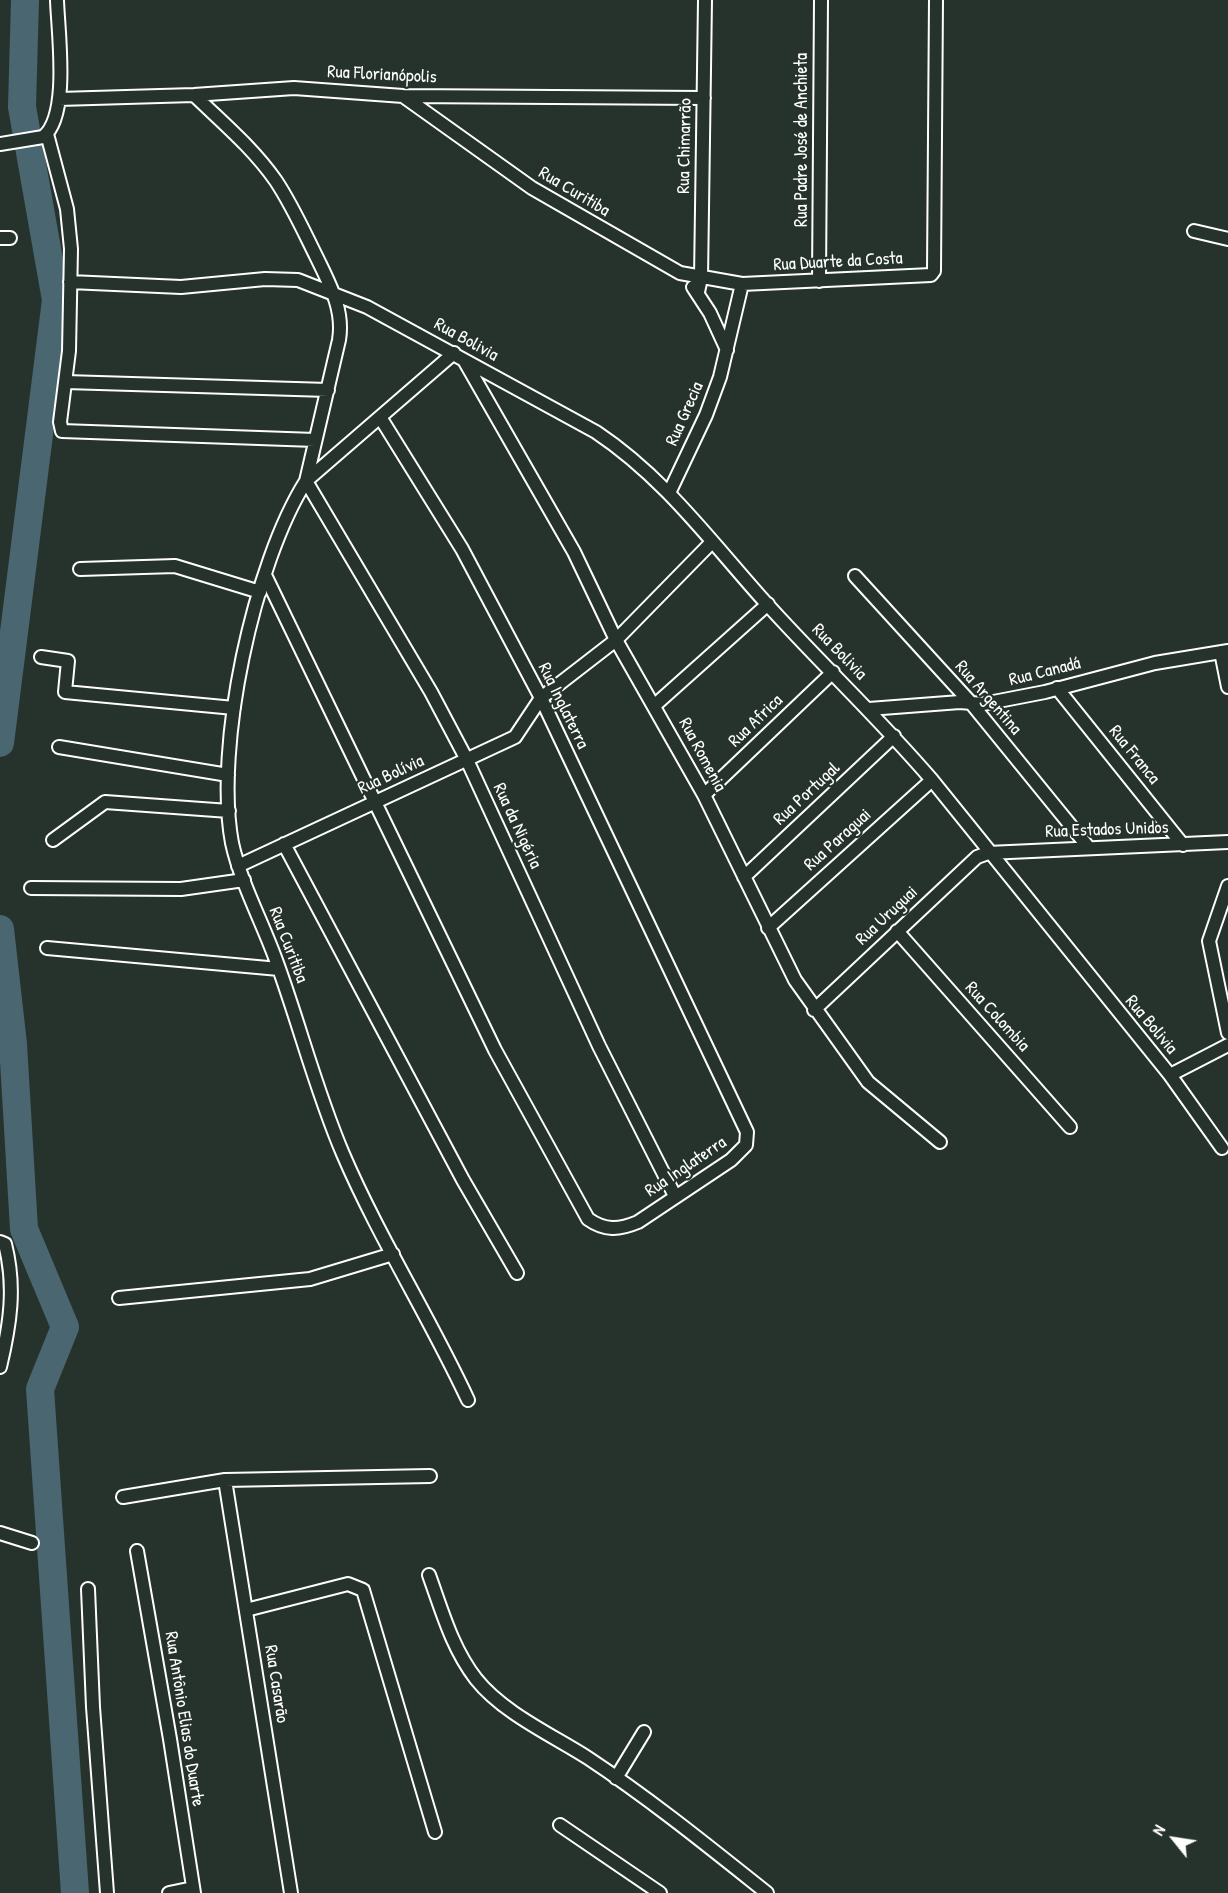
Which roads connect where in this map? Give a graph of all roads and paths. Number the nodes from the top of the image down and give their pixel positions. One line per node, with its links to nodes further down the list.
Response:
1 (57, 0): 8 (street)
2 (705, 0): 7 (street, Rua Chimarrão)
3 (821, 0): 15 (street, Rua Padre José de Anchieta)
4 (936, 0): 15 (street, Rua Duarte da Costa)
5 (194, 95): 6 (street, Rua Florianópolis); 8 (street, Rua Florianópolis); 18 (street)
6 (403, 96): 7 (street, Rua Florianópolis); 13 (street, Rua Curitiba)
7 (704, 98): 14 (street, Rua Chimarrão)
8 (59, 99): 9 (street)
9 (44, 136): 10 (street); 16 (street)
10 (5, 143)
11 (1194, 231): 12 (street)
12 (1228, 239)
13 (680, 273): 14 (street, Rua Curitiba); 19 (street)
14 (701, 278): 17 (street, Rua Curitiba); 19 (street, Rua Chimarrão)
15 (819, 281): 17 (street, Rua Duarte da Costa)
16 (70, 282): 18 (street, Rua Bolivia); 22 (street)
17 (742, 284): 20 (street, Rua Grecia)
18 (333, 292): 21 (street, Rua Bolivia); 23 (street)
19 (698, 292): 20 (street)
20 (726, 350): 27 (street, Rua Grecia)
21 (459, 356): 24 (street); 27 (street, Rua Bolivia); 34 (street, Rua Romenia)
22 (66, 382): 23 (street); 25 (street)
23 (328, 390): 25 (street)
24 (380, 417): 26 (street); 40 (street, Rua Inglaterra)
25 (315, 440): 26 (street)
26 (306, 481): 30 (street, Rua Curitiba); 47 (street, Rua da Nigéria)
27 (670, 491): 28 (street, Rua Bolivia)
28 (712, 542): 33 (street, Rua Bolivia); 34 (street, Rua Bolívia)
29 (80, 569): 32 (street)
30 (265, 575): 32 (street, Rua Curitiba); 51 (street, Rua Inglaterra)
31 (855, 576): 41 (street, Rua Argentina)
32 (260, 592): 43 (street, Rua Curitiba)
33 (768, 604): 37 (street, Rua Bolivia); 42 (street)
34 (616, 640): 40 (street, Rua Bolívia); 42 (street, Rua Romenia)
35 (1224, 651): 38 (street); 39 (street, Rua Canadá)
36 (40, 657): 43 (street)
37 (833, 672): 44 (street, Rua Bolivia); 50 (street, Rua Africa)
38 (1228, 687)
39 (1057, 688): 41 (street, Rua Canadá); 56 (street, Rua Franca)
40 (541, 698): 47 (street, Rua Bolívia); 75 (street, Rua Inglaterra)
41 (971, 703): 44 (street, Rua Canadá); 57 (street, Rua Argentina)
42 (655, 705): 50 (street, Rua Romenia)
43 (234, 708): 48 (street, Rua Curitiba)
44 (869, 709): 45 (street, Rua Bolivia)
45 (894, 736): 49 (street, Rua Bolivia); 60 (street, Rua Portugal)
46 (59, 747): 48 (street)
47 (466, 760): 51 (street, Rua Bolívia); 75 (street, Rua da Nigéria)
48 (228, 775): 52 (street, Rua Curitiba)
49 (932, 780): 58 (street, Rua Bolivia); 64 (street, Rua Paraguai)
50 (704, 795): 60 (street, Rua Romenia)
51 (374, 803): 55 (street, Rua Bolívia); 75 (street, Rua Inglaterra)
52 (229, 811): 53 (street); 59 (street, Rua Curitiba)
53 (53, 840)
54 (1228, 842): 56 (street, Rua Estados Unidos)
55 (284, 844): 59 (street, Rua Bolívia); 78 (street)
56 (1182, 845): 57 (street, Rua Estados Unidos)
57 (1089, 848): 58 (street, Rua Estados Unidos)
58 (988, 853): 65 (street, Rua Uruguai); 71 (street, Rua Bolivia)
59 (238, 866): 61 (street, Rua Curitiba)
60 (744, 877): 64 (street, Rua Romenia)
61 (244, 880): 63 (street); 67 (street, Rua Curitiba)
62 (1228, 886): 69 (street)
63 (31, 888)
64 (768, 928): 68 (street, Rua Romenia)
65 (897, 931): 68 (street, Rua Uruguai); 72 (street, Rua Colombia)
66 (47, 948): 67 (street)
67 (279, 969): 77 (street, Rua Curitiba)
68 (814, 1010): 73 (street, Rua Romenia)
69 (1228, 1033)
70 (1228, 1045): 71 (street)
71 (1170, 1075): 74 (street, Rua Bolivia)
72 (1070, 1127)
73 (939, 1142)
74 (1222, 1148)
75 (675, 1196)
76 (0, 1242): 80 (street)
77 (393, 1254): 79 (street); 81 (street, Rua Curitiba)
78 (517, 1273)
79 (119, 1298)
80 (0, 1368)
81 (468, 1400)
82 (430, 1476): 83 (street)
83 (225, 1480): 84 (street); 90 (street, Rua Casarão)
84 (123, 1497)
85 (0, 1533): 86 (street)
86 (32, 1543)
87 (137, 1551): 95 (street, Rua Antônio Elias do Duarte)
88 (429, 1575): 92 (street)
89 (88, 1589): 96 (street)
90 (246, 1610): 94 (street); 98 (street, Rua Casarão)
91 (644, 1732): 92 (street)
92 (616, 1778): 100 (street)
93 (560, 1825): 99 (street)
94 (435, 1832)
95 (193, 1890): 97 (street)
96 (107, 1893)
97 (169, 1893)
98 (291, 1893)
99 (660, 1893)
100 (766, 1893)

